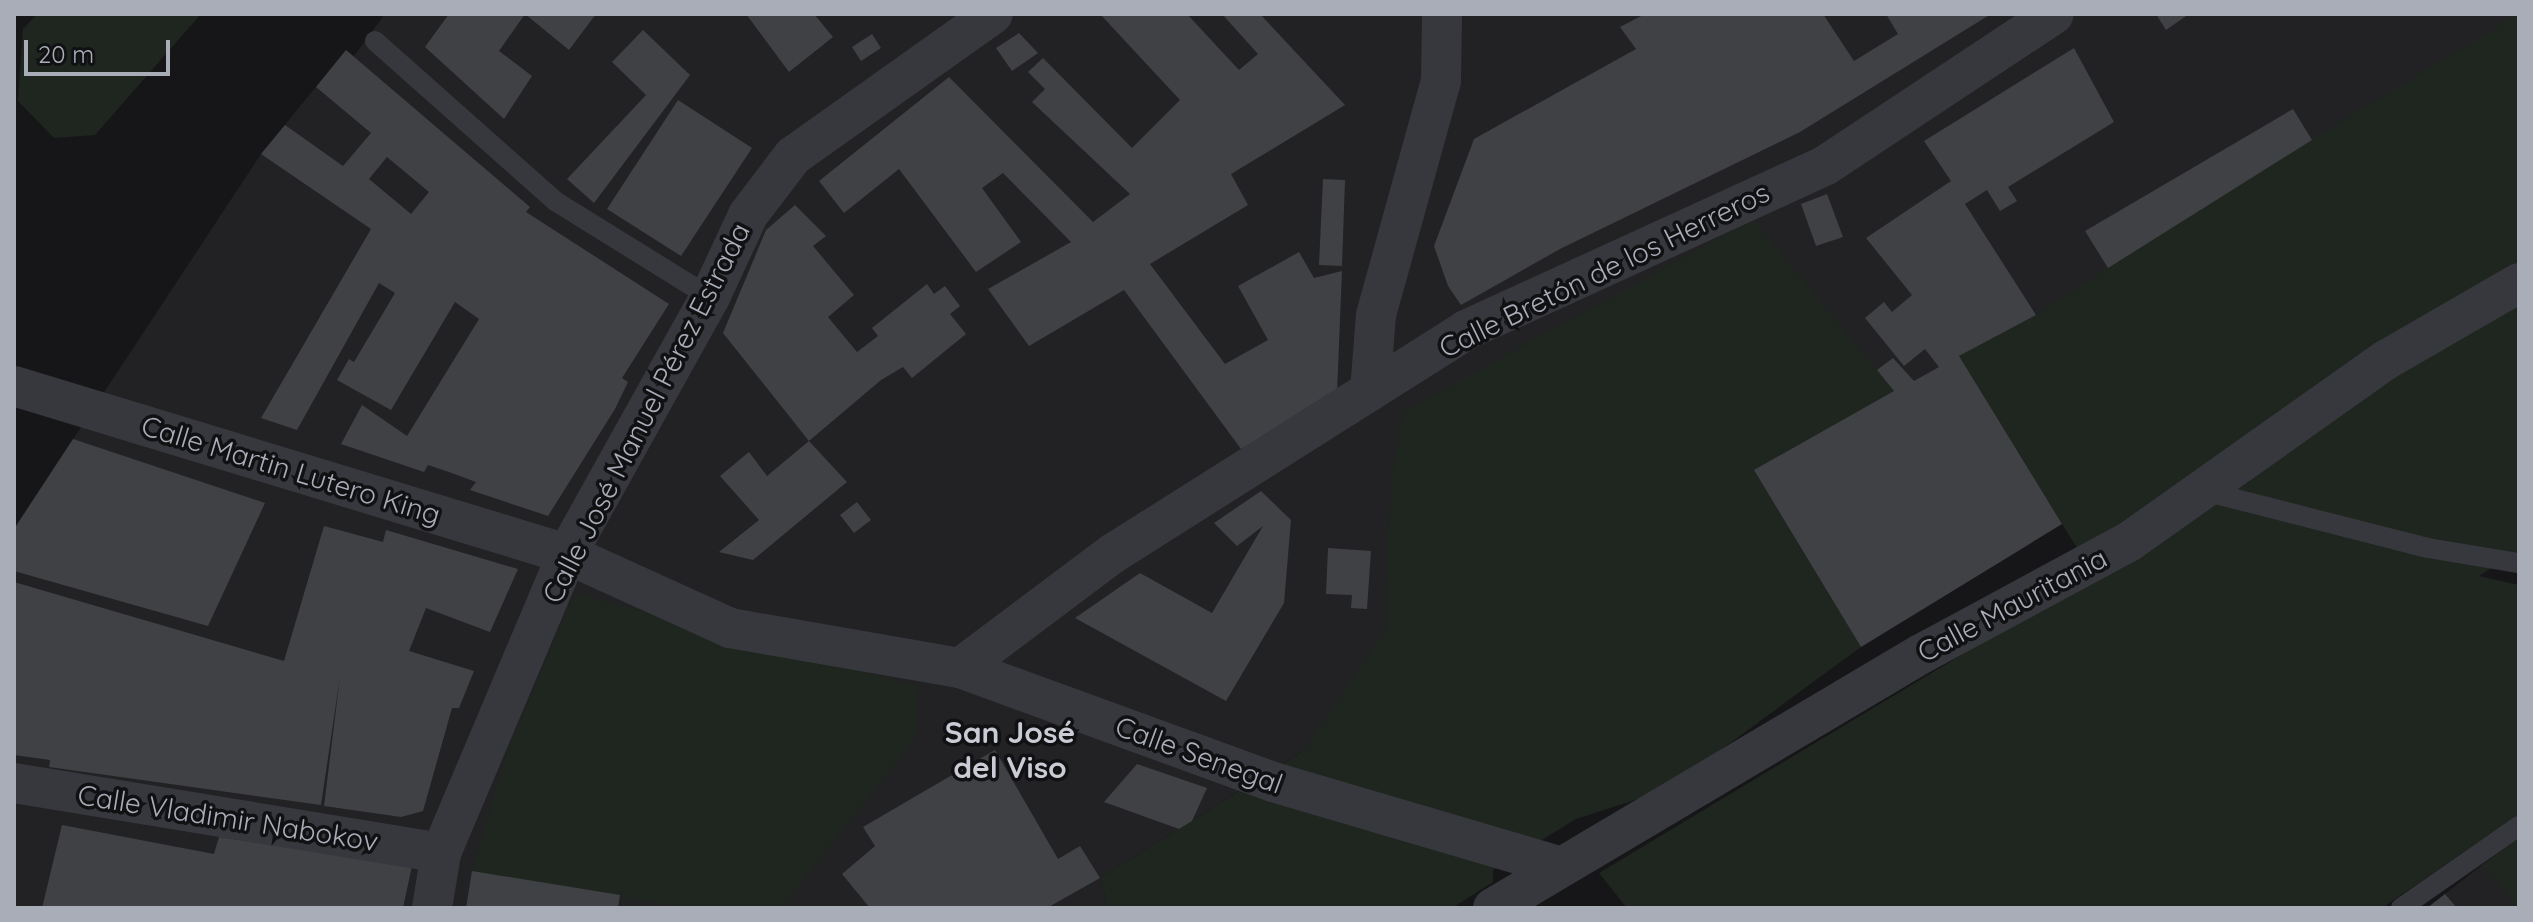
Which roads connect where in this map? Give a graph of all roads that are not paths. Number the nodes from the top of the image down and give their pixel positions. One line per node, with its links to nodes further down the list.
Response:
1 (993, 14): 6 (street, Calle José Manuel Pérez Estrada)
2 (1442, 14): 8 (street)
3 (2054, 14): 8 (street, Calle Bretón de los Herreros)
4 (375, 41): 6 (lane)
5 (2519, 283): 9 (street, Calle Mauritania)
6 (710, 297): 10 (street, Calle José Manuel Pérez Estrada)
7 (14, 386): 10 (street, Calle Martin Lutero King)
8 (1370, 391): 12 (street, Calle Bretón de los Herreros)
9 (2204, 491): 11 (lane); 16 (street, Calle Mauritania)
10 (567, 554): 12 (street, Calle Senegal); 15 (street, Calle José Manuel Pérez Estrada)
11 (2519, 563)
12 (960, 668): 16 (street, Calle Senegal)
13 (14, 783): 15 (street, Calle Vladimir Nabokov)
14 (2519, 826): 19 (lane)
15 (441, 853): 17 (street, Calle José Manuel Pérez Estrada)
16 (1561, 867): 18 (street, Calle Mauritania)
17 (432, 908)
18 (1493, 908)
19 (2401, 908)

